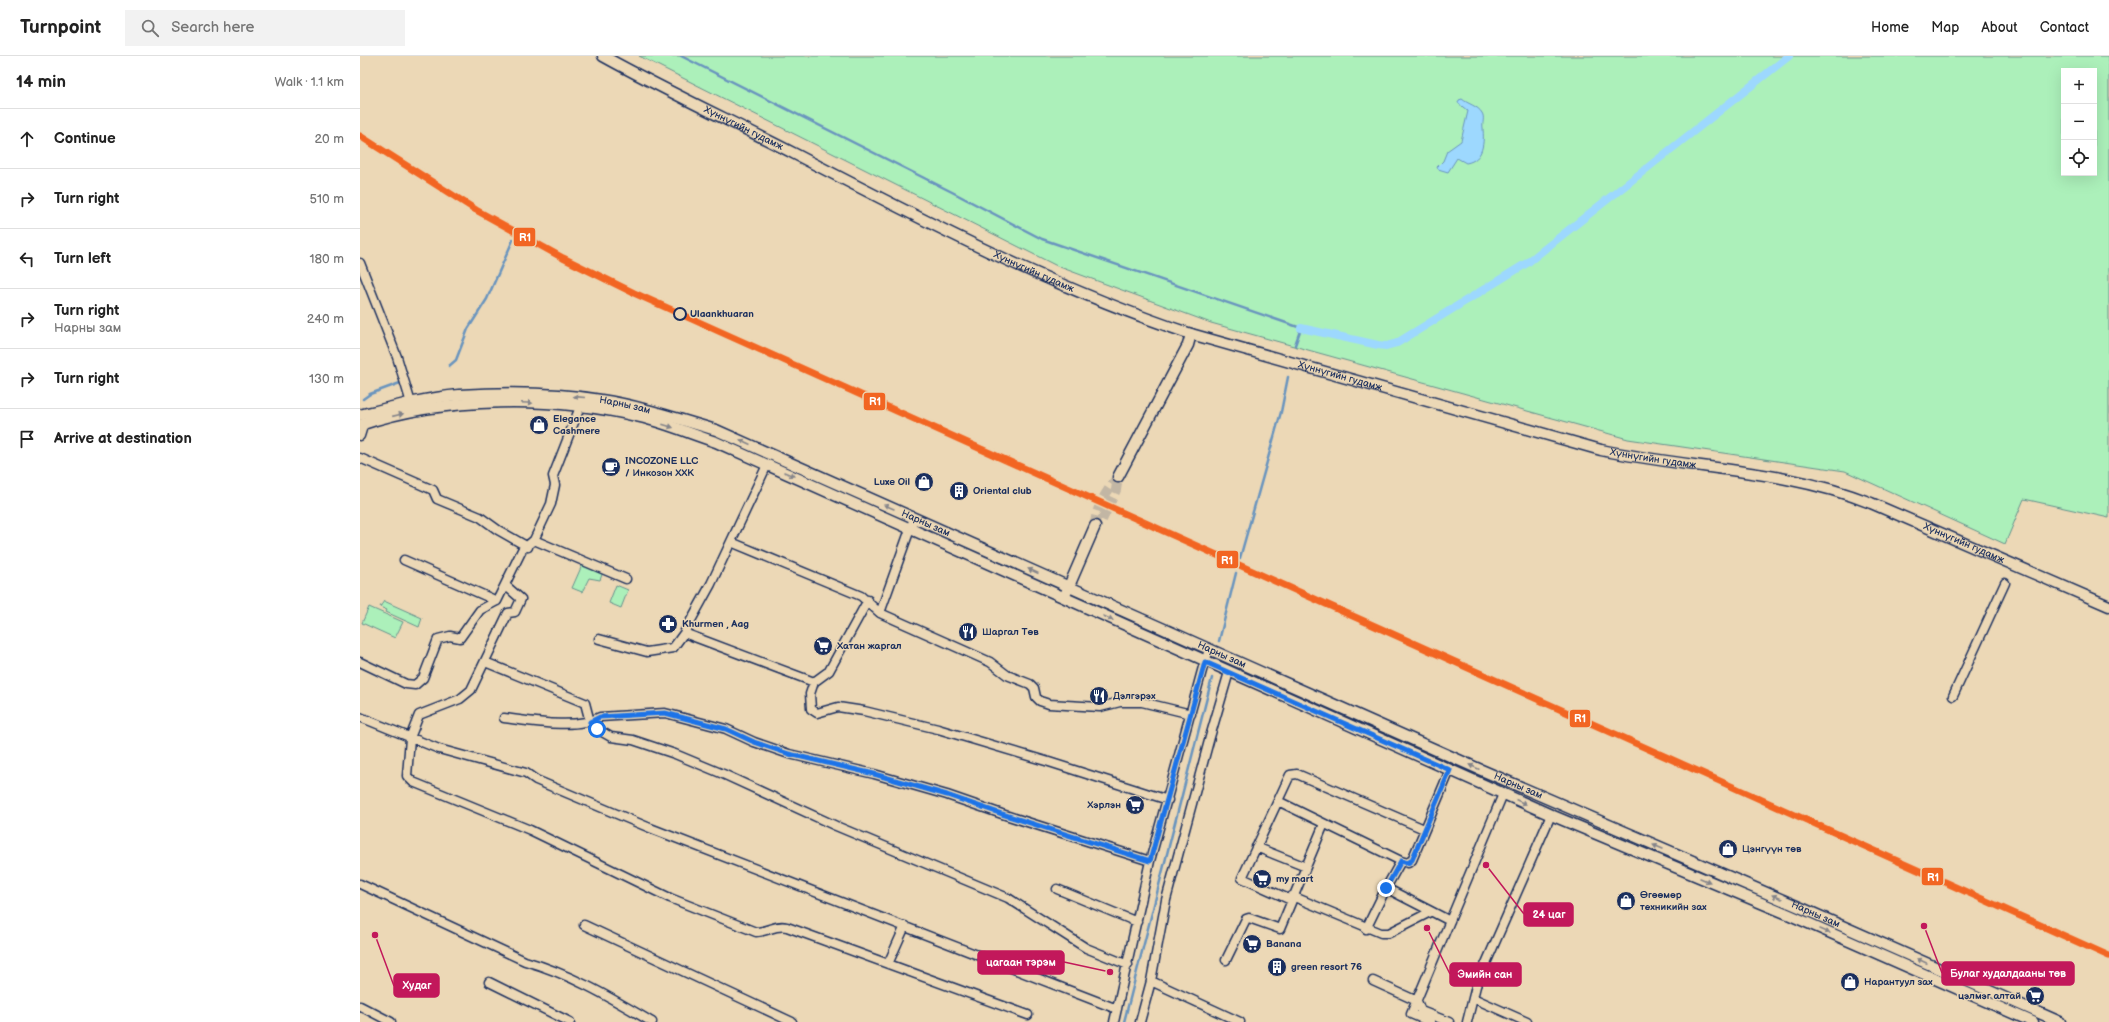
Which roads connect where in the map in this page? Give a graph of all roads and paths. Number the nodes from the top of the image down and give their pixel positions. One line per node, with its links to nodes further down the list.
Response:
1 (603, 56): 3 (main road, Хүннүгийн гудамж)
2 (360, 263): 4 (street)
3 (1191, 334): 10 (main road); 24 (main road, Хүннүгийн гудамж)
4 (411, 403): 6 (main road, Нарны зам); 11 (main road, Нарны зам, one-way to 4)
5 (580, 407): 6 (main road, Нарны зам, one-way to 5); 9 (main road, Нарны зам, one-way to 9); 15 (street)
6 (361, 421): 7 (street)
7 (360, 436)
8 (360, 458): 15 (street)
9 (767, 465): 13 (main road, Нарны зам, one-way to 13); 14 (street)
10 (1118, 477)
11 (914, 518): 13 (street); 20 (main road, Нарны зам, one-way to 11)
12 (1095, 526): 20 (main road)
13 (909, 529): 21 (main road, Нарны зам); 25 (street)
14 (731, 542): 22 (street); 26 (street)
15 (531, 543): 17 (street); 19 (street)
16 (404, 560): 23 (street)
17 (626, 579)
18 (2005, 583): 34 (street)
19 (505, 585): 23 (street); 30 (street)
20 (1069, 587): 21 (main road); 28 (main road, Нарны зам)
21 (1064, 598): 31 (main road, Нарны зам, one-way to 31)
22 (868, 600): 25 (street); 33 (street)
23 (497, 601): 29 (street)
24 (2109, 606)
25 (880, 613): 35 (street)
26 (684, 633): 27 (street); 33 (street)
27 (599, 639)
28 (1209, 650): 31 (street); 84 (main road, Нарны зам, one-way to 28)
29 (360, 662)
30 (485, 662): 38 (street); 39 (street)
31 (1205, 662): 32 (main road, Нарны зам); 35 (street)
32 (1229, 672): 40 (main road, Нарны зам); 64 (street)
33 (814, 682): 42 (street)
34 (1953, 696)
35 (1191, 714): 42 (street)
36 (360, 717): 39 (street)
37 (504, 718): 38 (street)
38 (590, 722): 48 (street); 63 (street)
39 (410, 738): 59 (street); 62 (street)
40 (1450, 770): 41 (main road, Нарны зам); 46 (street)
41 (1503, 794): 44 (main road, Нарны зам, one-way to 44); 56 (street)
42 (1168, 800): 48 (street)
43 (1278, 801): 45 (street); 46 (street); 47 (street)
44 (1551, 815): 67 (street); 83 (main road, Нарны зам, one-way to 83)
45 (1324, 824): 49 (street); 50 (street)
46 (1424, 829): 49 (street)
47 (1256, 847): 50 (street); 54 (street)
48 (1150, 861): 57 (street)
49 (1401, 861): 52 (street)
50 (1306, 867): 54 (street)
51 (360, 884): 74 (street)
52 (1386, 888): 55 (street); 60 (street)
53 (1057, 889): 57 (street)
54 (1292, 898): 60 (street); 61 (street)
55 (1430, 912): 56 (street); 60 (street)
56 (1450, 921): 68 (street)
57 (1137, 922): 63 (street)
58 (584, 926): 75 (street)
59 (905, 926): 62 (street); 70 (street)
60 (1366, 928)
61 (1226, 960)
62 (888, 964): 71 (street)
63 (1128, 965): 70 (street)
64 (1151, 981): 77 (street); 78 (street)
65 (489, 982): 73 (street)
66 (1373, 982): 68 (street)
67 (1473, 998): 81 (street); 82 (street)
68 (1417, 1001): 79 (street); 80 (street)
69 (360, 1006): 72 (street)
70 (1117, 1009): 76 (street)
71 (1028, 1015)
72 (392, 1022)
73 (570, 1022)
74 (652, 1022)
75 (792, 1022)
76 (1114, 1022)
77 (1141, 1022)
78 (1240, 1022)
79 (1430, 1022)
80 (1448, 1022)
81 (1467, 1022)
82 (1527, 1022)
83 (2033, 1022)
84 (2060, 1022)

